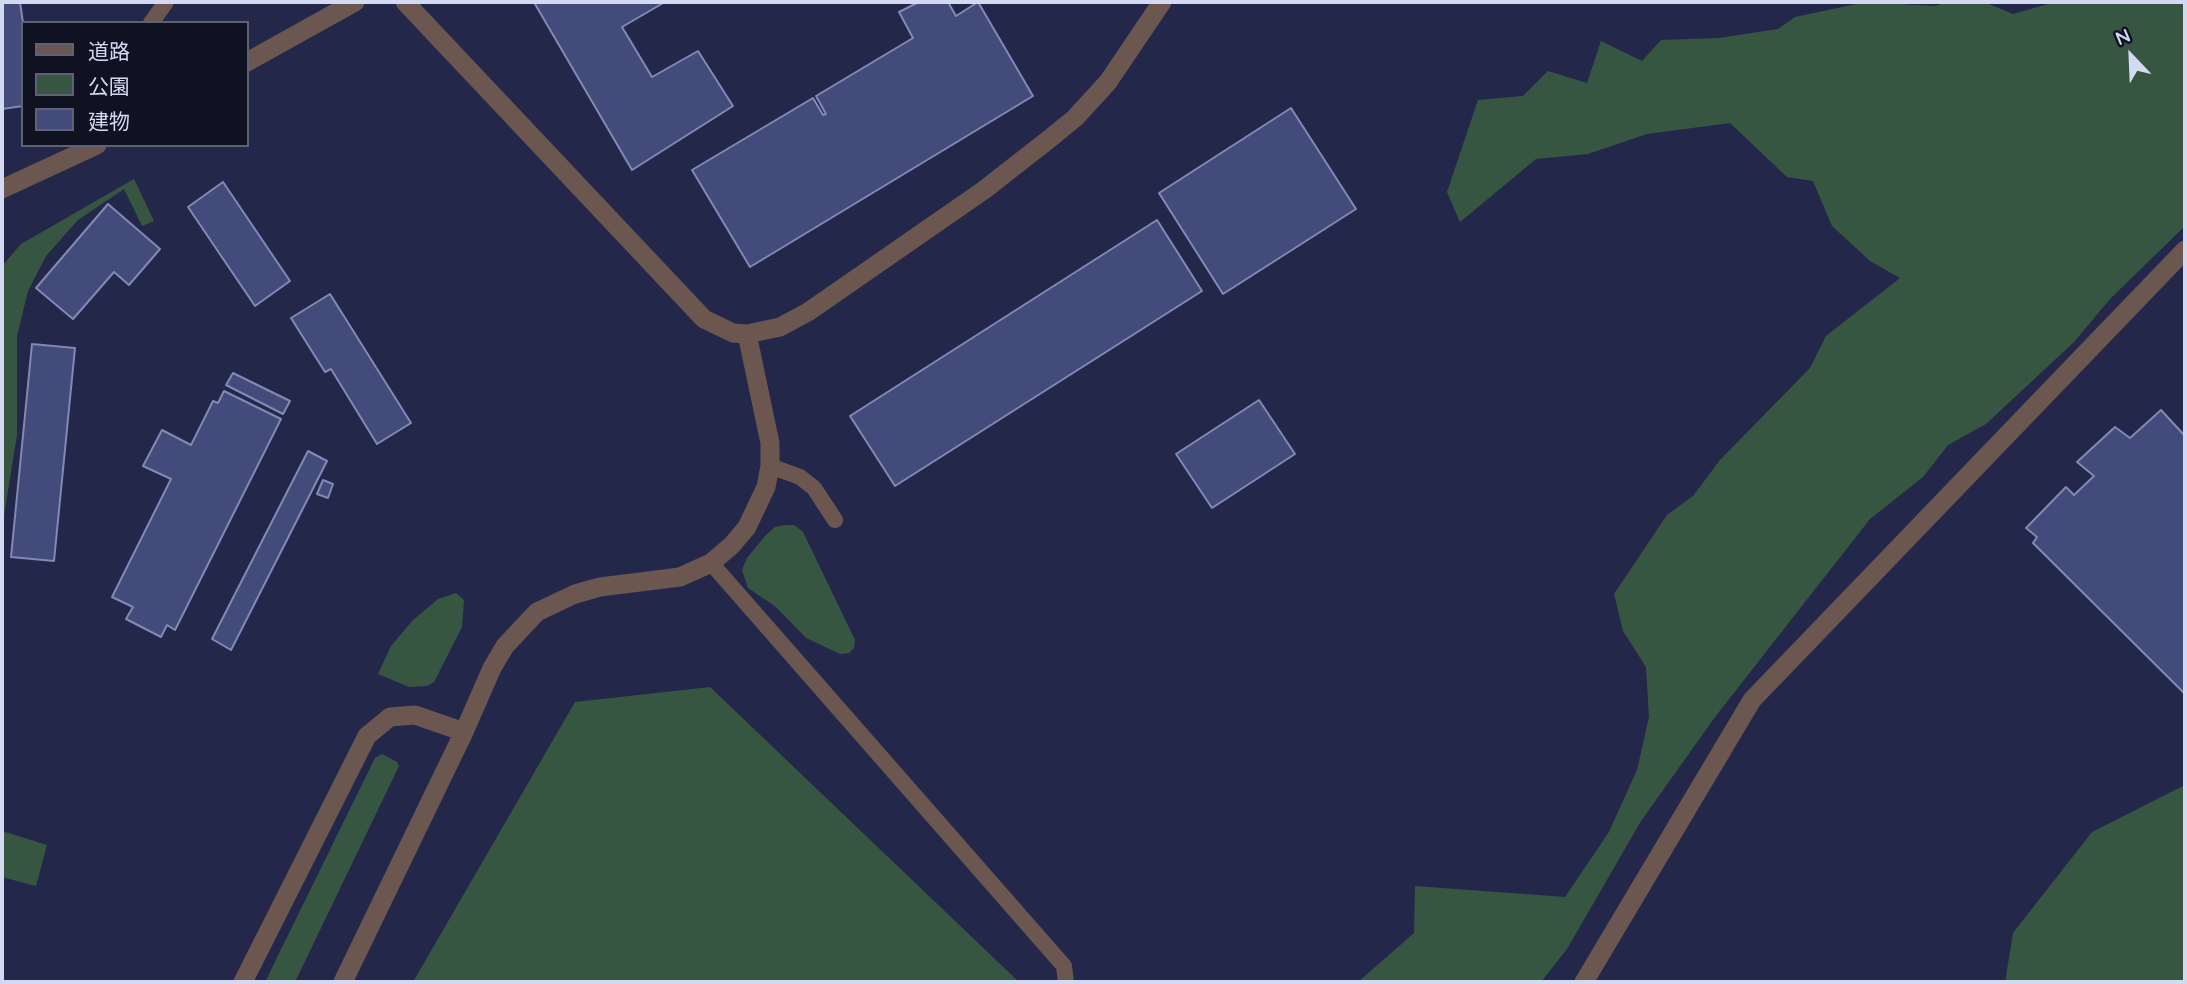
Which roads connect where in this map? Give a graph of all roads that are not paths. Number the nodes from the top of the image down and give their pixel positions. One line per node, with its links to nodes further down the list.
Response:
1 (166, 2): 5 (lane)
2 (355, 2): 6 (street)
3 (405, 2): 10 (street)
4 (1162, 2): 10 (street)
5 (152, 21)
6 (248, 61)
7 (93, 147): 8 (street)
8 (2, 189)
9 (2185, 250): 18 (street)
10 (747, 334): 11 (street)
11 (771, 466): 12 (lane); 13 (street)
12 (835, 520)
13 (711, 563): 14 (street); 17 (lane)
14 (464, 732): 15 (street); 16 (street)
15 (243, 982)
16 (344, 982)
17 (1066, 982)
18 (1584, 982)

